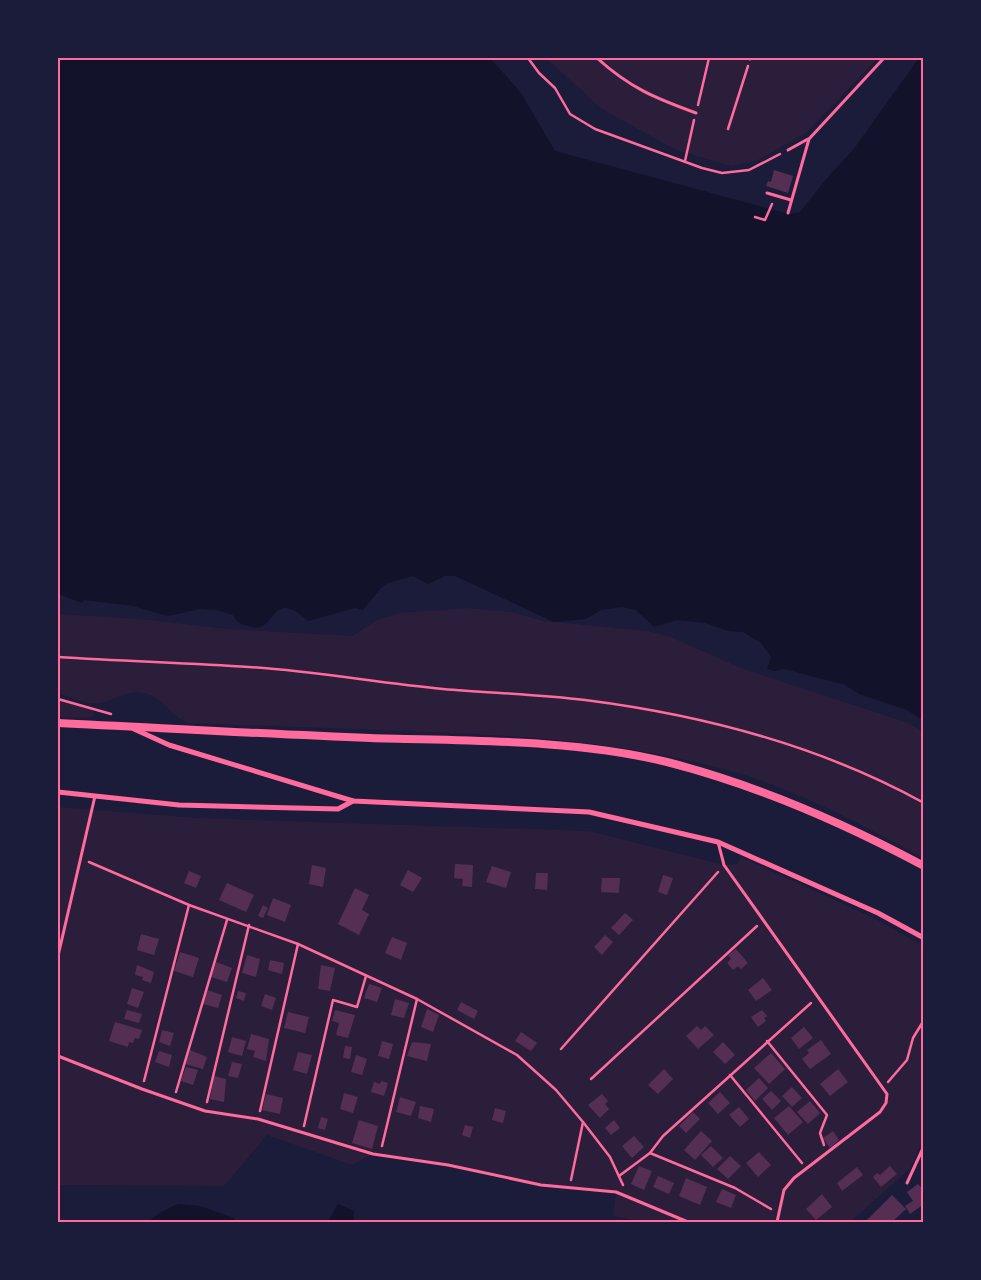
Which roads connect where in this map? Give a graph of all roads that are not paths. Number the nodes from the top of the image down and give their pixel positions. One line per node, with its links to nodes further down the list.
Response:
1 (597, 58): 3 (lane)
2 (884, 58): 4 (lane)
3 (696, 114)
4 (809, 138): 5 (lane); 7 (lane)
5 (788, 150)
6 (767, 193): 7 (lane)
7 (791, 200): 8 (lane)
8 (788, 213)
9 (58, 723): 10 (street)
10 (129, 726): 13 (street); 15 (street)
11 (58, 792): 12 (street)
12 (94, 796): 13 (street); 17 (lane)
13 (353, 801): 14 (street)
14 (718, 842): 16 (street); 22 (lane)
15 (924, 866)
16 (924, 938)
17 (58, 956)
18 (58, 1056): 21 (lane)
19 (924, 1146): 20 (lane)
20 (907, 1182)
21 (688, 1222)
22 (777, 1222)

